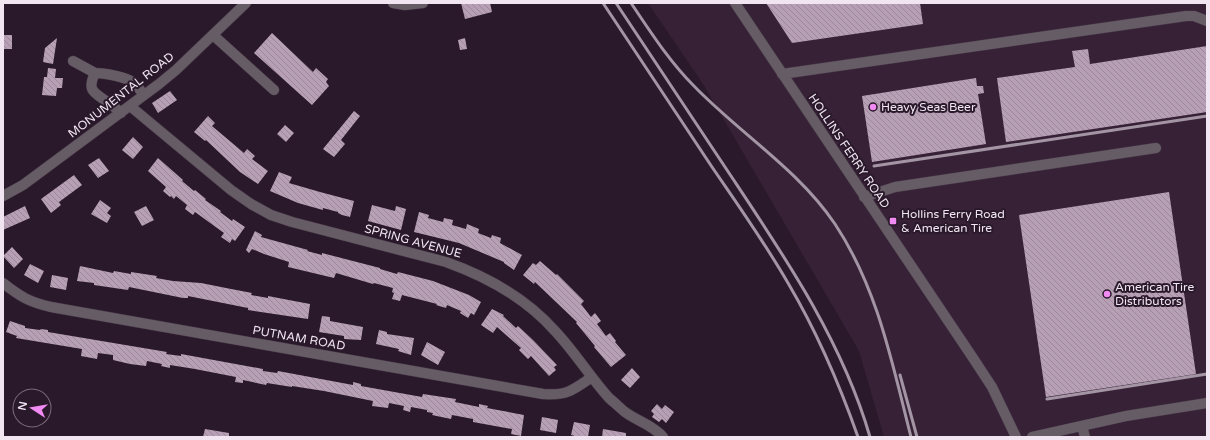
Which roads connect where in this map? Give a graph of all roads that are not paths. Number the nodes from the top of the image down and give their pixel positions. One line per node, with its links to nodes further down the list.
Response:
1 (246, 3): 6 (street, MONUMENTAL ROAD)
2 (393, 3): 3 (street)
3 (423, 3)
4 (735, 3): 9 (street, HOLLINS FERRY ROAD)
5 (1207, 21): 9 (street)
6 (213, 35): 10 (street); 11 (street, MONUMENTAL ROAD)
7 (73, 61): 8 (street)
8 (95, 73): 11 (street); 13 (street)
9 (782, 74): 16 (street, HOLLINS FERRY ROAD)
10 (274, 90)
11 (144, 95): 12 (street, MONUMENTAL ROAD)
12 (130, 106): 13 (street, MONUMENTAL ROAD); 18 (street, SPRING AVENUE)
13 (121, 113): 15 (street, MONUMENTAL ROAD)
14 (1156, 148): 16 (street)
15 (3, 196)
16 (864, 197): 22 (street, HOLLINS FERRY ROAD)
17 (3, 283): 18 (street, PUTNAM ROAD)
18 (592, 377): 21 (street, SPRING AVENUE)
19 (1207, 403): 20 (street)
20 (1082, 426): 23 (street); 24 (street)
21 (663, 437)
22 (1016, 437)
23 (1032, 437)
24 (1085, 437)

